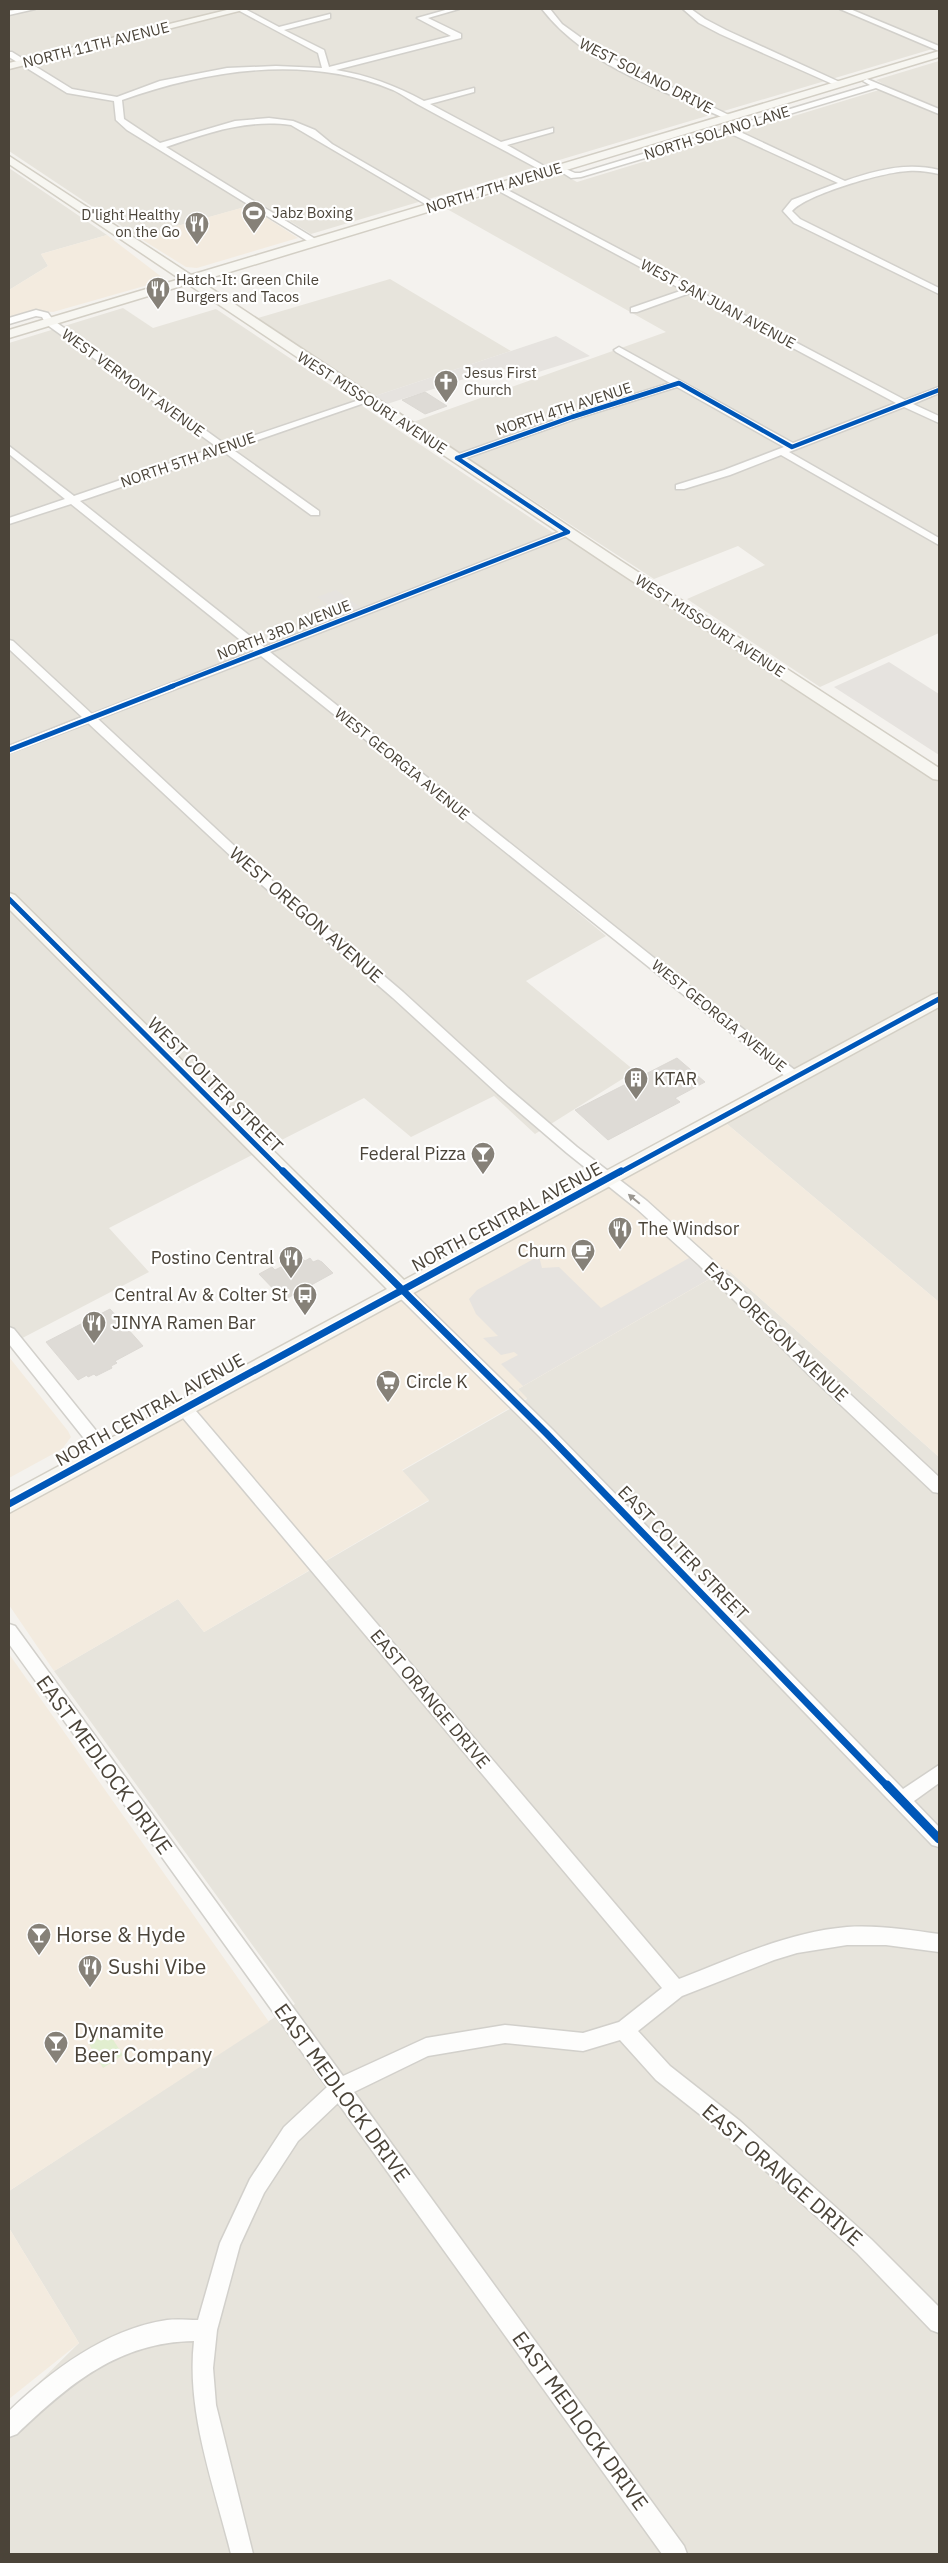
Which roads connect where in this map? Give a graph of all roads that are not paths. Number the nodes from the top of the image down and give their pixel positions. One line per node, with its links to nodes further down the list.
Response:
1 (31, 9): 7 (street)
2 (241, 9): 9 (street); 13 (main road, NORTH 11TH AVENUE)
3 (456, 9): 15 (street)
4 (546, 9): 23 (street, WEST SOLANO DRIVE)
5 (687, 9): 17 (street)
6 (845, 9): 10 (street)
7 (9, 13)
8 (327, 16): 9 (street)
9 (278, 29): 15 (street)
10 (939, 49)
11 (9, 54): 13 (street)
12 (939, 54): 16 (main road, NORTH 7TH AVENUE)
13 (23, 62): 14 (main road, NORTH 11TH AVENUE); 20 (street)
14 (9, 66)
15 (326, 70): 20 (street); 21 (street, NORTH SOLANO LANE)
16 (860, 78): 17 (main road, NORTH 7TH AVENUE); 18 (street)
17 (840, 84): 23 (main road, NORTH 7TH AVENUE)
18 (877, 85): 22 (street); 25 (street, NORTH SOLANO LANE)
19 (471, 90): 21 (street)
20 (118, 99): 28 (street)
21 (422, 104): 27 (street, NORTH SOLANO LANE)
22 (939, 112)
23 (729, 117): 24 (main road, NORTH 7TH AVENUE)
24 (713, 122): 25 (street); 30 (main road, NORTH 7TH AVENUE)
25 (728, 129): 30 (street, NORTH SOLANO LANE); 32 (street)
26 (550, 130): 27 (street)
27 (499, 145): 30 (street, NORTH SOLANO LANE)
28 (158, 146): 34 (street); 35 (street)
29 (9, 159): 36 (main road, WEST MISSOURI AVENUE)
30 (554, 170): 33 (main road, NORTH 7TH AVENUE)
31 (939, 172): 32 (street)
32 (846, 184): 38 (street)
33 (498, 187): 34 (main road, NORTH 7TH AVENUE); 37 (street, WEST SAN JUAN AVENUE)
34 (435, 206): 35 (main road, NORTH 7TH AVENUE)
35 (314, 242): 36 (main road, NORTH 7TH AVENUE)
36 (188, 281): 41 (main road, NORTH 7TH AVENUE); 46 (main road, WEST MISSOURI AVENUE)
37 (692, 290): 39 (street); 47 (street, WEST SAN JUAN AVENUE)
38 (939, 291)
39 (634, 310)
40 (9, 321): 41 (street)
41 (49, 322): 42 (main road, NORTH 7TH AVENUE); 50 (street, WEST VERMONT AVENUE)
42 (9, 334)
43 (620, 350): 44 (street)
44 (679, 383): 49 (street); 53 (street, NORTH 4TH AVENUE)
45 (939, 390): 47 (street)
46 (368, 400): 50 (street, NORTH 5TH AVENUE); 53 (main road, WEST MISSOURI AVENUE)
47 (906, 404): 48 (street, WEST SAN JUAN AVENUE); 49 (street)
48 (939, 420)
49 (792, 447): 52 (street)
50 (224, 448): 55 (street, NORTH 5TH AVENUE); 56 (street, WEST VERMONT AVENUE)
51 (9, 449): 55 (street, WEST GEORGIA AVENUE)
52 (781, 451): 54 (street); 59 (street)
53 (457, 458): 58 (main road, WEST MISSOURI AVENUE)
54 (680, 488)
55 (72, 499): 57 (street, NORTH 5TH AVENUE); 61 (street, WEST GEORGIA AVENUE)
56 (315, 513)
57 (9, 521)
58 (568, 532): 61 (street, NORTH 3RD AVENUE); 64 (main road, WEST MISSOURI AVENUE)
59 (939, 542)
60 (9, 643): 62 (street, WEST OREGON AVENUE)
61 (262, 652): 62 (street, NORTH 3RD AVENUE); 67 (street, WEST GEORGIA AVENUE)
62 (90, 719): 63 (street, NORTH 3RD AVENUE); 68 (street, WEST OREGON AVENUE)
63 (9, 750)
64 (939, 775)
65 (9, 899): 69 (main road, WEST COLTER STREET)
66 (939, 999): 67 (main road, NORTH CENTRAL AVENUE)
67 (796, 1078): 68 (main road, NORTH CENTRAL AVENUE)
68 (609, 1179): 69 (main road, NORTH CENTRAL AVENUE); 73 (street, EAST OREGON AVENUE, one-way to 68)
69 (402, 1291): 71 (main road, NORTH CENTRAL AVENUE); 77 (street, EAST COLTER STREET)
70 (9, 1333): 72 (street)
71 (184, 1408): 72 (main road, NORTH CENTRAL AVENUE); 80 (street, EAST ORANGE DRIVE)
72 (104, 1452): 74 (main road, NORTH CENTRAL AVENUE)
73 (939, 1487)
74 (9, 1504)
75 (9, 1631): 82 (street, EAST MEDLOCK DRIVE)
76 (939, 1773): 77 (street)
77 (902, 1800): 78 (street, EAST COLTER STREET)
78 (939, 1839)
79 (939, 1943): 80 (street)
80 (675, 1990): 81 (street)
81 (624, 2030): 82 (street); 83 (street, EAST ORANGE DRIVE)
82 (340, 2088): 84 (street); 87 (street, EAST MEDLOCK DRIVE)
83 (939, 2322)
84 (206, 2330): 85 (street); 86 (street)
85 (9, 2426)
86 (242, 2554)
87 (676, 2554)

